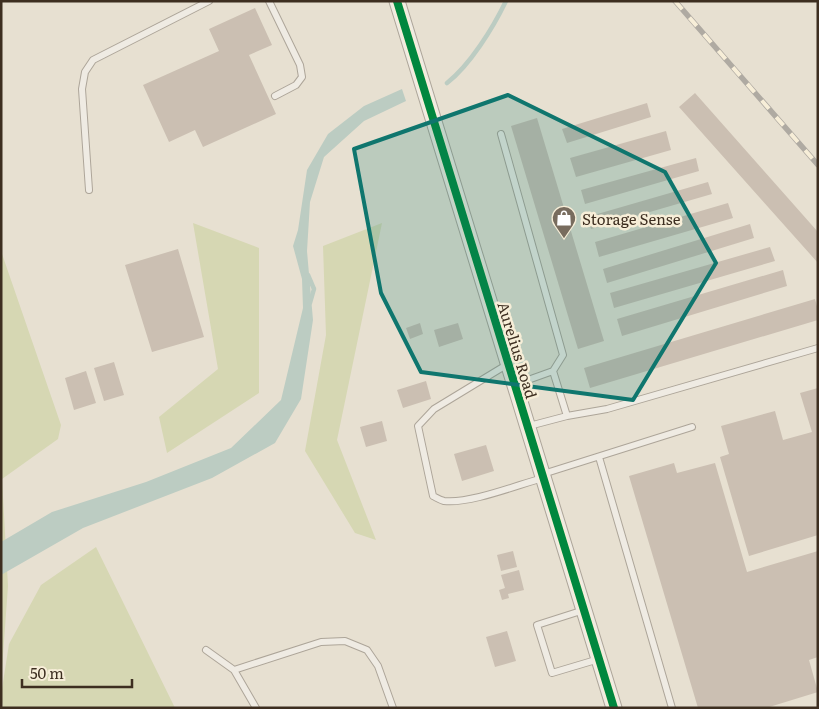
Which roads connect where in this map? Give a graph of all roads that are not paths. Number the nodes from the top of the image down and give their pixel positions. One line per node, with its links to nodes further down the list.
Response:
1 (209, 1): 6 (lane)
2 (269, 1): 4 (lane)
3 (400, 2): 8 (street, Aurelius Road)
4 (275, 96)
5 (501, 134): 9 (lane)
6 (89, 190)
7 (818, 348): 11 (lane)
8 (508, 364): 10 (street, Aurelius Road); 15 (lane)
9 (553, 371): 10 (lane); 11 (lane)
10 (514, 384): 12 (street, Aurelius Road)
11 (568, 416): 12 (lane)
12 (528, 427): 15 (street, Aurelius Road)
13 (692, 427): 14 (lane)
14 (599, 457): 15 (lane); 23 (lane)
15 (543, 476): 16 (street, Aurelius Road)
16 (584, 610): 18 (street, Aurelius Road); 18 (lane)
17 (206, 650): 19 (lane)
18 (599, 659): 22 (street, Aurelius Road)
19 (234, 670): 20 (lane); 21 (lane)
20 (256, 708)
21 (393, 708)
22 (614, 708)
23 (672, 708)

